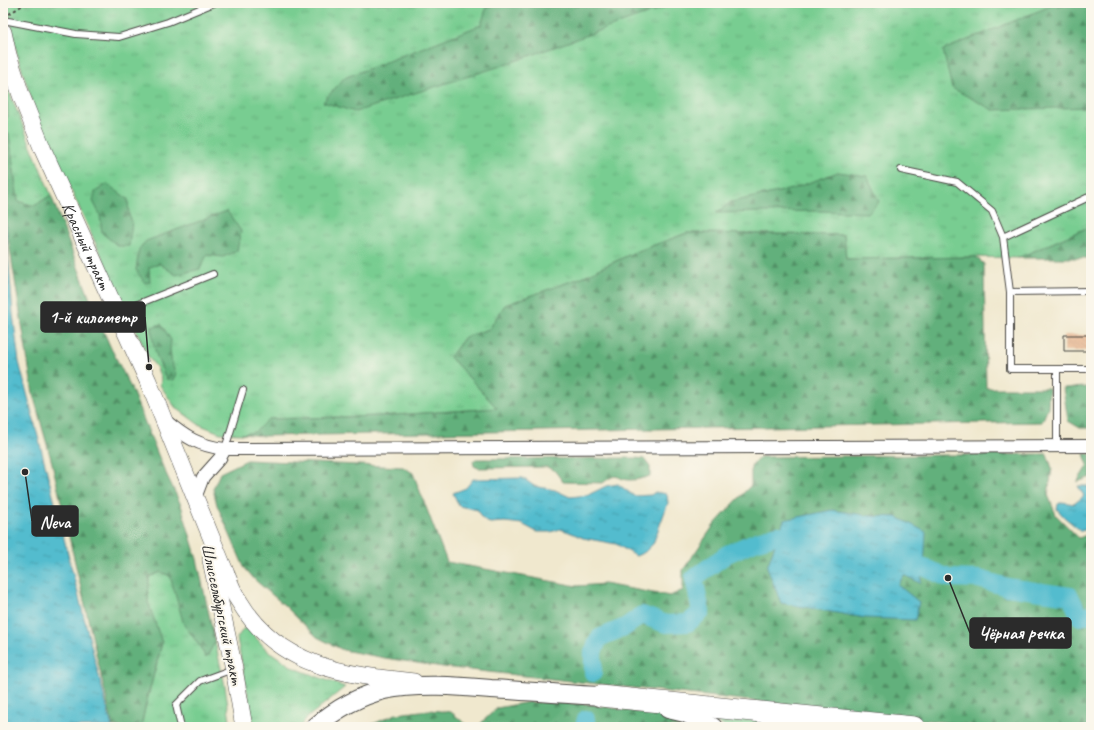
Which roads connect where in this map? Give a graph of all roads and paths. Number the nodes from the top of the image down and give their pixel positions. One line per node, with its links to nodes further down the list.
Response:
1 (26, 3): 3 (path)
2 (214, 3): 3 (lane)
3 (3, 19)
4 (3, 32): 11 (main road, Красный тракт)
5 (901, 170): 7 (lane)
6 (1091, 196): 7 (lane)
7 (1003, 237): 10 (lane)
8 (213, 274): 11 (lane)
9 (1091, 291): 10 (lane)
10 (1010, 292): 12 (lane)
11 (118, 312): 15 (main road, Красный тракт)
12 (1057, 369): 13 (lane); 17 (lane)
13 (1091, 369)
14 (243, 390): 18 (lane)
15 (165, 421): 18 (street); 19 (main road, Красный тракт)
16 (1091, 446): 17 (street)
17 (1058, 447): 18 (street)
18 (225, 449): 19 (street)
19 (196, 500): 20 (main road, Шлиссельбургский тракт); 21 (main road)
20 (234, 669): 23 (lane); 24 (main road, Шлиссельбургский тракт)
21 (454, 686): 22 (main road); 25 (main road)
22 (600, 696): 26 (main road); 27 (highway)
23 (181, 727)
24 (244, 727)
25 (315, 727)
26 (713, 727)
27 (914, 727)

